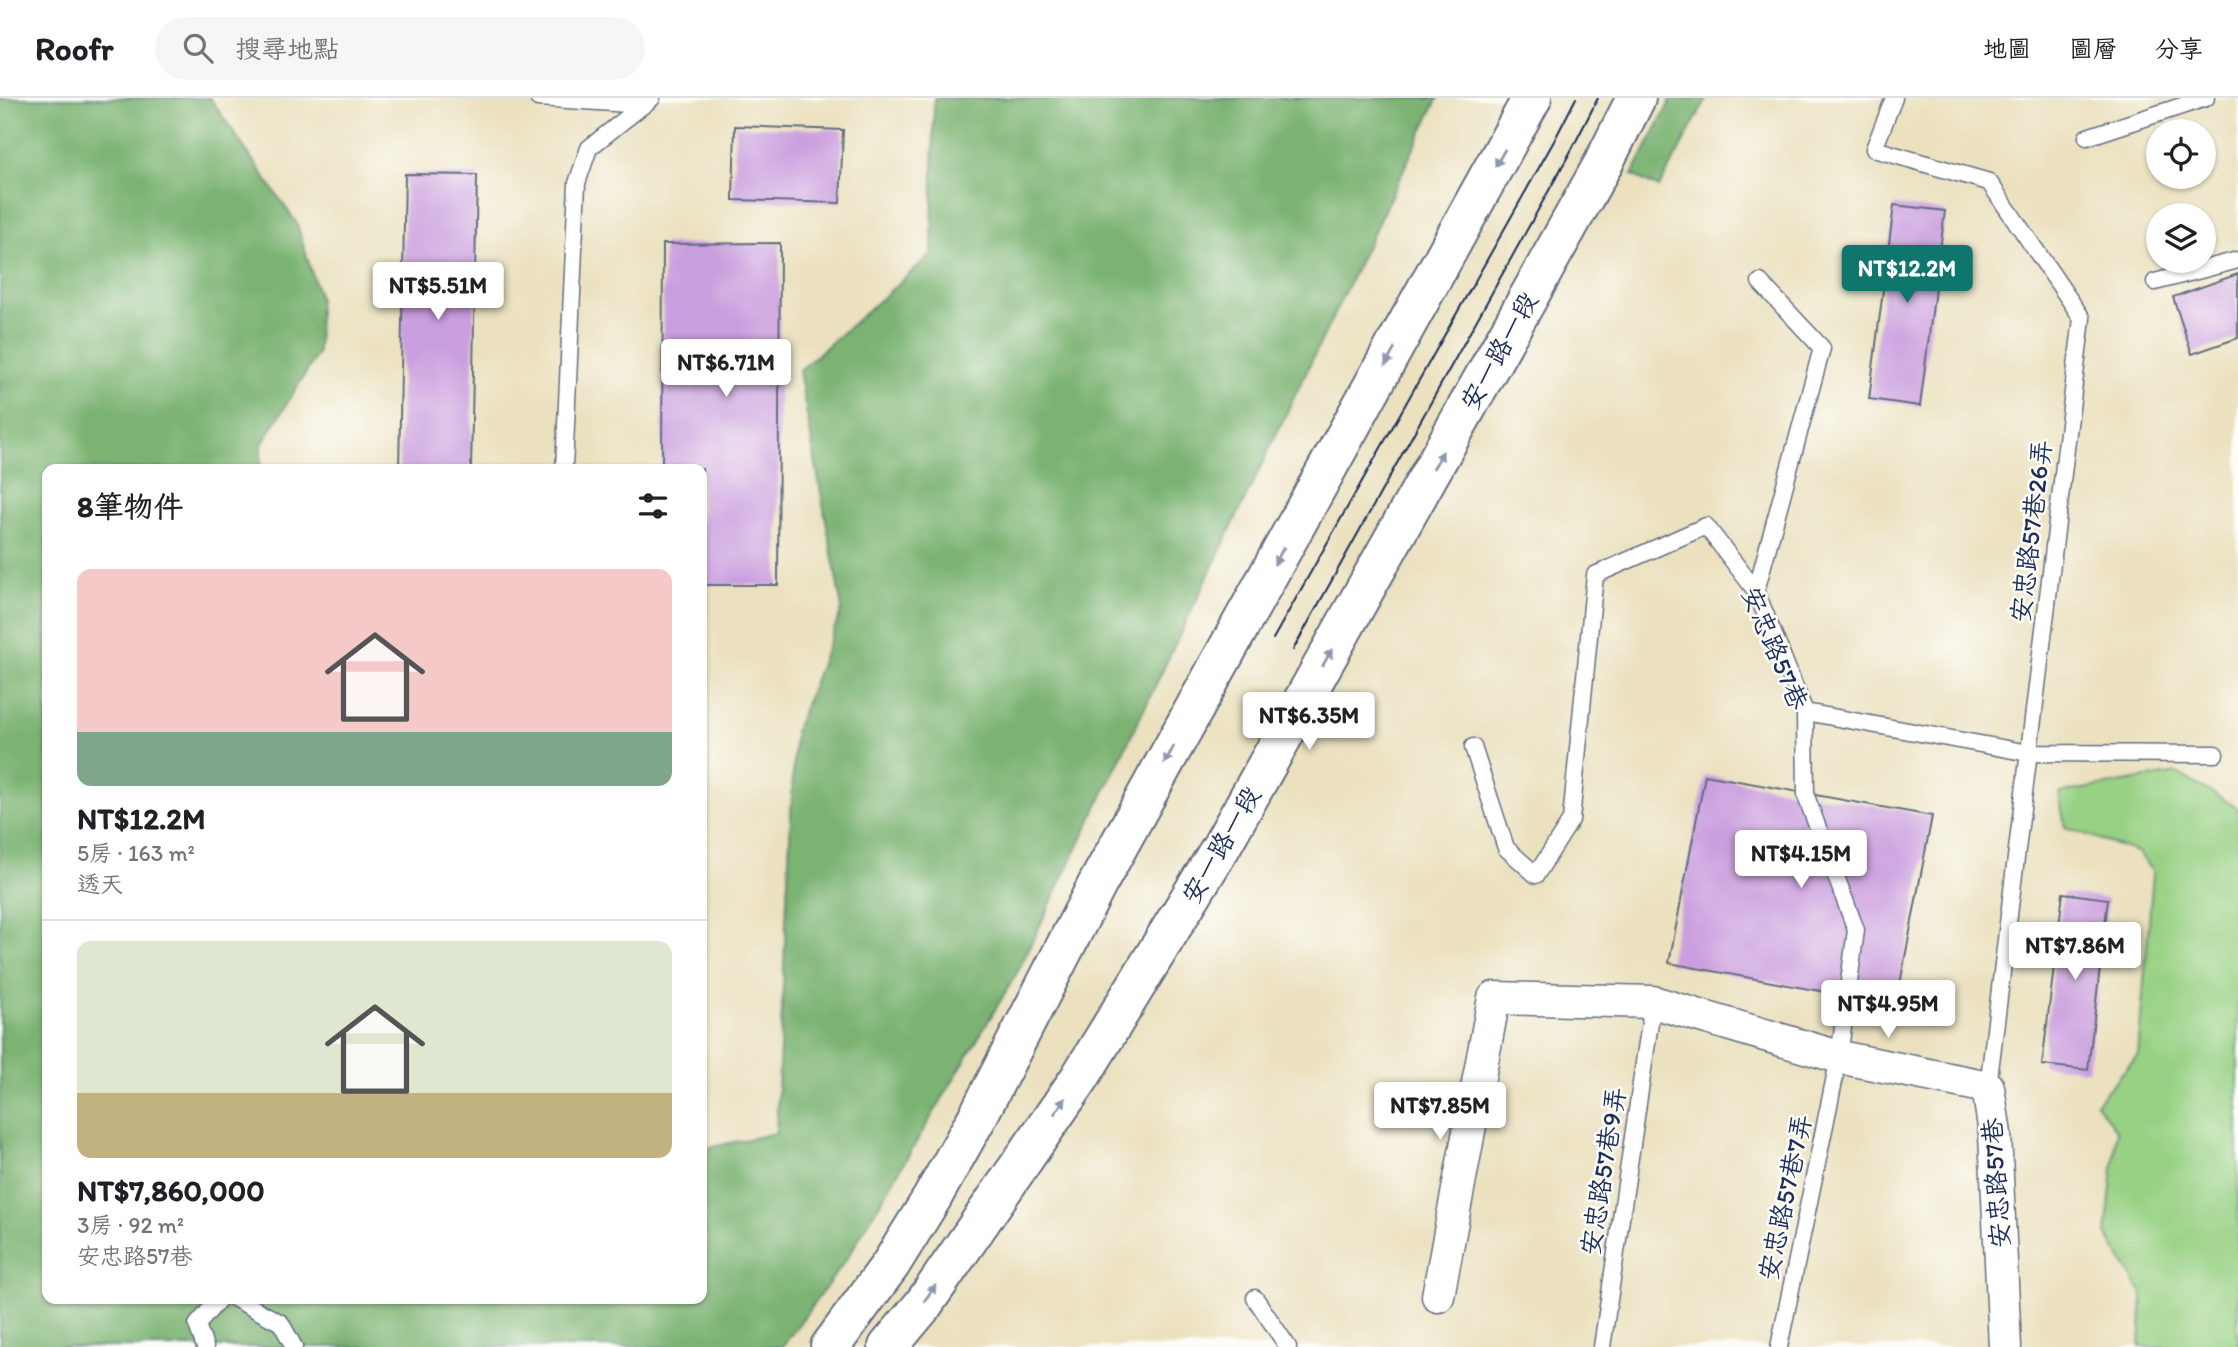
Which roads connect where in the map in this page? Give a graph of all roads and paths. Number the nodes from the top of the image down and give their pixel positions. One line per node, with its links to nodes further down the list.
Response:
1 (538, 98): 6 (lane)
2 (1532, 98): 24 (street, one-way to 24)
3 (1636, 98): 27 (street, 安一路一段, one-way to 3)
4 (1894, 98): 15 (lane, 安忠路57巷26弄)
5 (2206, 98): 7 (lane)
6 (648, 101): 11 (lane)
7 (2087, 136)
8 (2238, 260): 10 (lane)
9 (1760, 282): 12 (lane)
10 (2155, 282)
11 (564, 464)
12 (1756, 591): 13 (lane, 安忠路57巷); 14 (lane, 安忠路57巷)
13 (1805, 712): 15 (lane); 18 (lane, 安忠路57巷)
14 (1473, 747)
15 (2029, 752): 16 (lane); 19 (lane, 安忠路57巷26弄)
16 (2215, 754)
17 (1653, 1002): 18 (street, 安忠路57巷); 20 (street, 安忠路57巷); 29 (lane, 安忠路57巷9弄)
18 (1839, 1057): 19 (street, 安忠路57巷); 30 (lane, 安忠路57巷7弄)
19 (1988, 1087): 31 (street, 安忠路57巷)
20 (1438, 1296)
21 (1255, 1298): 28 (lane)
22 (215, 1304): 25 (lane)
23 (245, 1304): 26 (lane)
24 (850, 1339)
25 (205, 1347)
26 (294, 1347)
27 (888, 1347)
28 (1289, 1347)
29 (1602, 1347)
30 (1779, 1347)
31 (2005, 1347)

